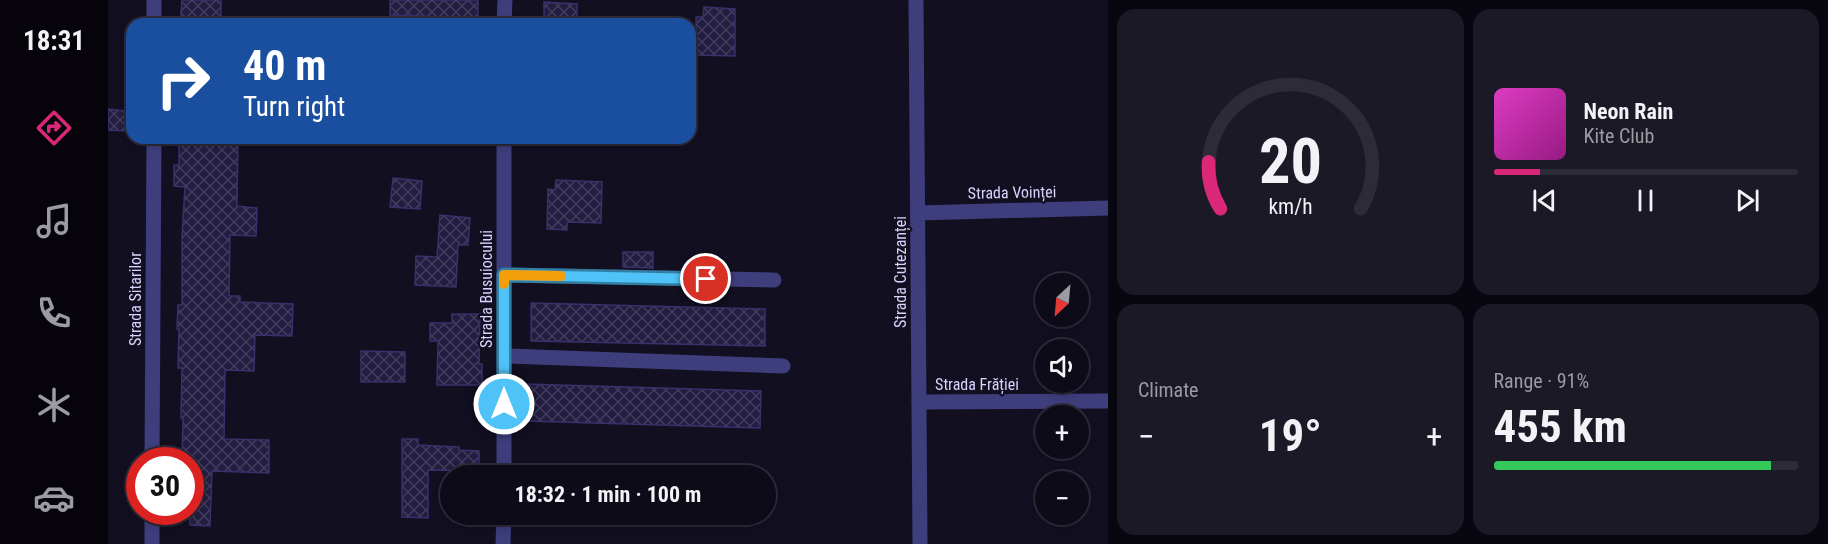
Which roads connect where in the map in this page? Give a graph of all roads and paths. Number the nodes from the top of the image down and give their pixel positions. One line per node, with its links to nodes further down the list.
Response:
1 (154, 0): 4 (street)
2 (504, 0): 5 (street)
3 (916, 0): 9 (street, Strada Cutezanței)
4 (154, 18)
5 (504, 18)
6 (154, 144): 16 (street, Strada Sitarilor)
7 (504, 144): 10 (street, Strada Busuiocului)
8 (1108, 208): 9 (street, Strada Voinței)
9 (918, 213): 15 (street, Strada Cutezanței)
10 (504, 275): 11 (street); 12 (street, Strada Busuiocului)
11 (774, 280)
12 (505, 356): 13 (street); 17 (street, Strada Busuiocului)
13 (783, 366)
14 (1108, 401): 15 (street, Strada Frăției)
15 (919, 402): 22 (street, Strada Cutezanței)
16 (152, 447)
17 (504, 465)
18 (152, 525): 20 (street)
19 (504, 525): 21 (street)
20 (152, 544)
21 (503, 544)
22 (920, 544)

